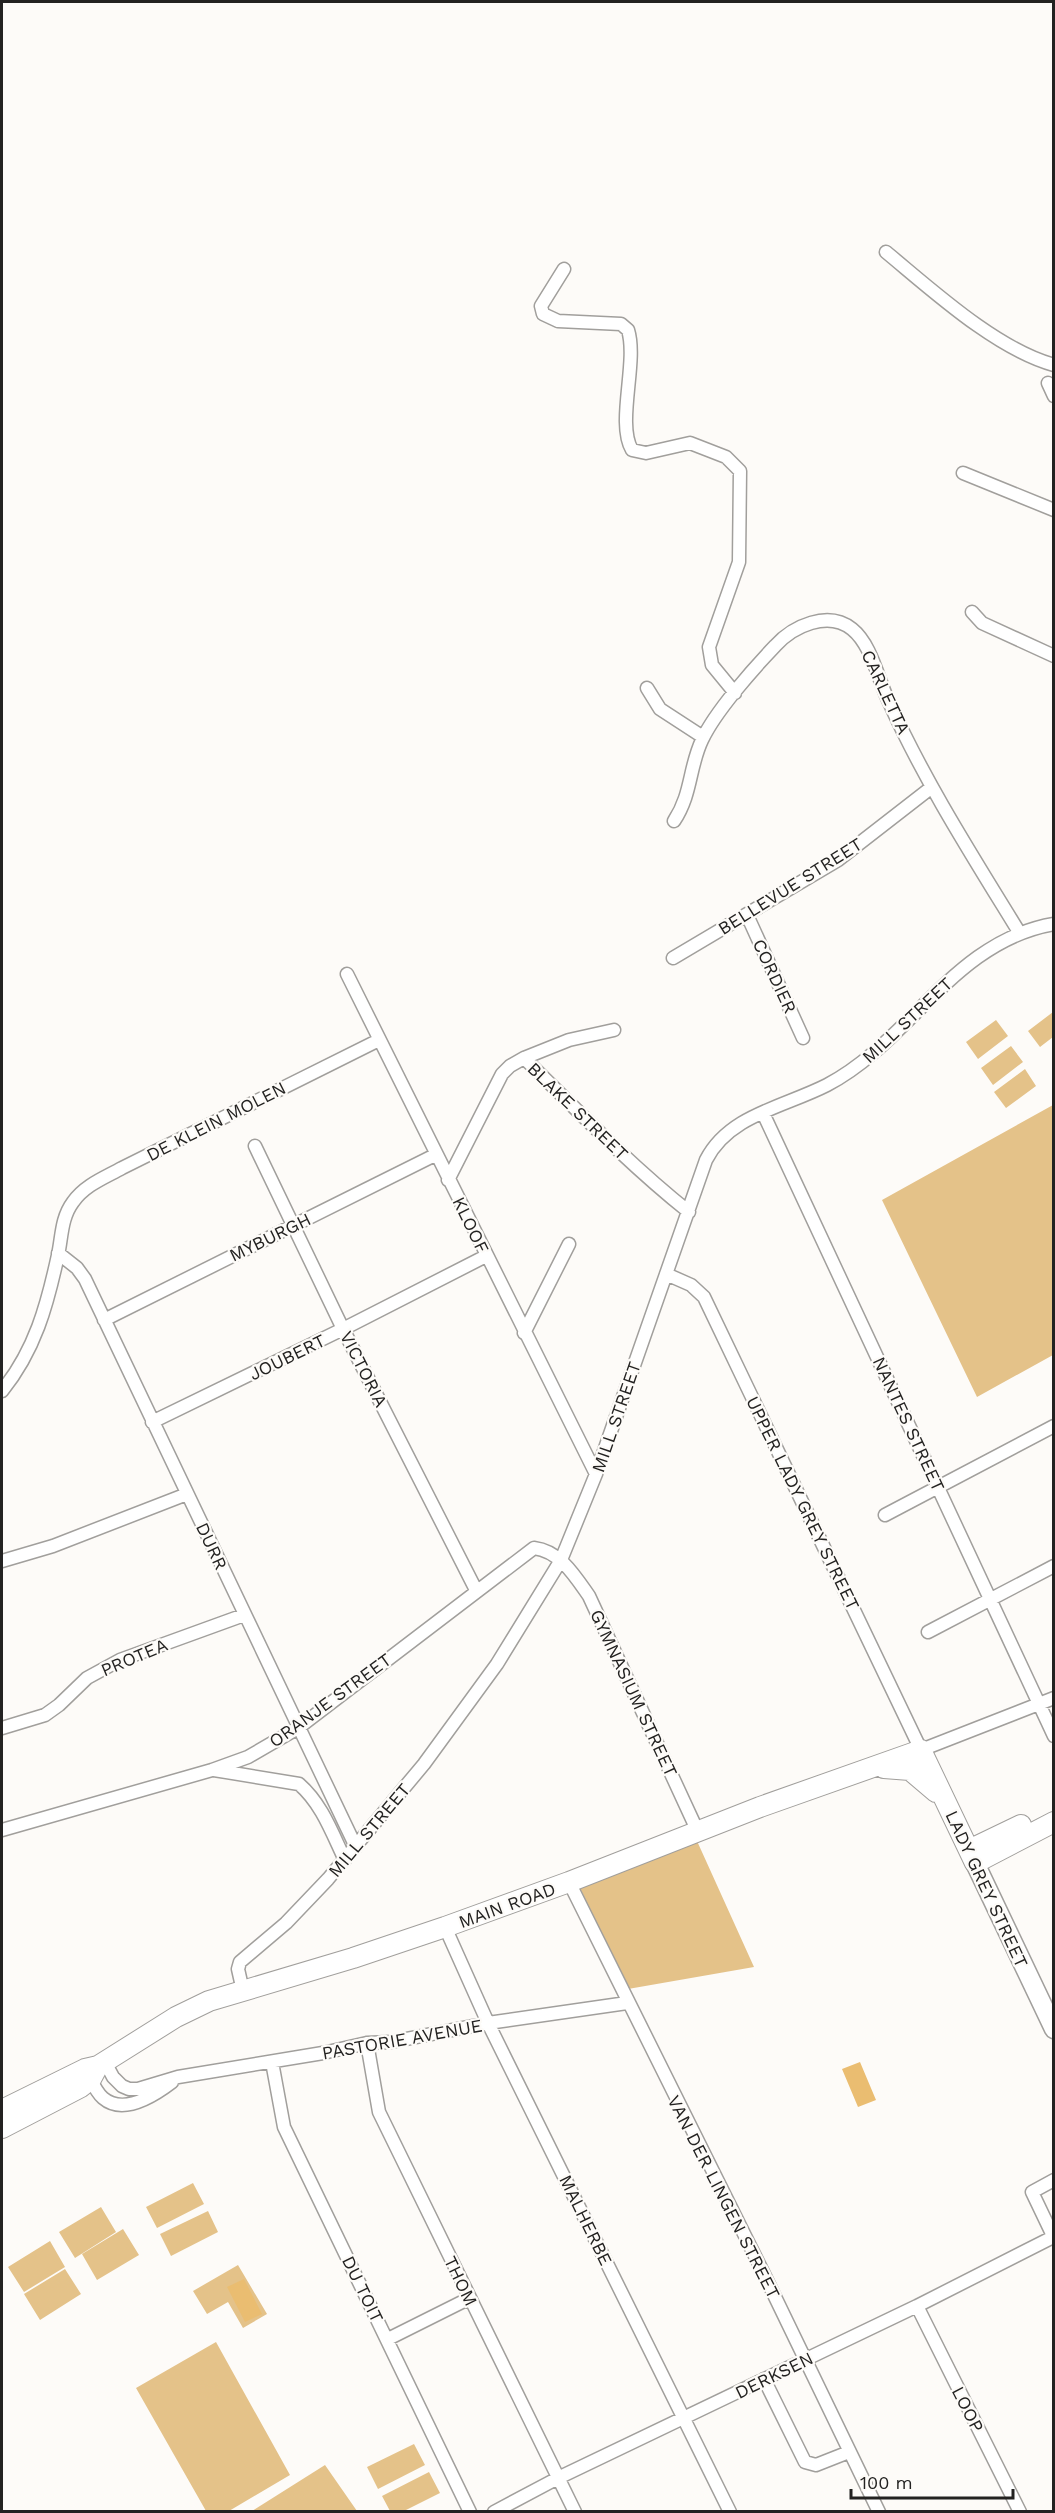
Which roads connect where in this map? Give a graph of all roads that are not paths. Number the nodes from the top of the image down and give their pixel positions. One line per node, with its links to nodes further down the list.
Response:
1 (886, 252): 3 (street)
2 (564, 269): 11 (street)
3 (1053, 365)
4 (1048, 383): 5 (street)
5 (1053, 396)
6 (963, 473): 7 (street)
7 (1053, 510)
8 (972, 612): 9 (street)
9 (1053, 656)
10 (647, 688): 12 (street)
11 (735, 693): 12 (street, CARLETTA); 13 (street, CARLETTA)
12 (703, 737): 14 (street, CARLETTA)
13 (932, 787): 15 (street, BELLEVUE STREET); 17 (street, CARLETTA)
14 (674, 821)
15 (747, 915): 18 (street, BELLEVUE STREET); 21 (street, CORDIER)
16 (1053, 924): 17 (street, MILL STREET)
17 (1019, 932): 24 (street, MILL STREET)
18 (673, 958)
19 (347, 974): 22 (street, KLOOF)
20 (614, 1030): 23 (street)
21 (803, 1038)
22 (379, 1040): 26 (street, KLOOF); 31 (street, DE KLEIN MOLEN)
23 (524, 1058): 27 (street, BLAKE STREET); 28 (street, BLAKE STREET)
24 (763, 1113): 28 (street, MILL STREET); 41 (street, NANTES STREET)
25 (255, 1146): 29 (street, VICTORIA)
26 (435, 1155): 27 (street, KLOOF); 29 (street, MYBURGH)
27 (448, 1180): 32 (street, KLOOF)
28 (689, 1212): 33 (street, MILL STREET)
29 (294, 1225): 34 (street, MYBURGH); 35 (street, VICTORIA)
30 (569, 1244): 36 (street)
31 (58, 1253): 34 (street, DURR); 37 (street)
32 (486, 1256): 35 (street, JOUBERT); 36 (street, KLOOF)
33 (666, 1274): 40 (street, MILL STREET); 56 (street, UPPER LADY GREY STREET)
34 (104, 1320): 38 (street, DURR)
35 (344, 1329): 38 (street, JOUBERT); 47 (street, VICTORIA)
36 (524, 1333): 40 (street, KLOOF)
37 (2, 1391)
38 (152, 1422): 42 (street, DURR)
39 (1053, 1426): 41 (street)
40 (596, 1474): 44 (street, MILL STREET)
41 (939, 1488): 43 (street); 48 (street, NANTES STREET)
42 (187, 1494): 45 (street); 49 (street, DURR)
43 (885, 1515)
44 (561, 1560): 47 (street, ORANJE STREET); 63 (street, GYMNASIUM STREET); 64 (street, MILL STREET)
45 (2, 1561)
46 (1053, 1566): 48 (street)
47 (476, 1590): 54 (street, ORANJE STREET)
48 (992, 1599): 50 (street); 52 (street, NANTES STREET)
49 (244, 1615): 53 (street, PROTEA); 54 (street, DURR)
50 (928, 1632)
51 (1053, 1698): 52 (street)
52 (1038, 1704): 55 (street, NANTES STREET); 56 (street)
53 (2, 1728)
54 (298, 1728): 57 (street, ORANJE STREET); 64 (street, DURR)
55 (1053, 1736)
56 (921, 1750): 58 (main road, MAIN ROAD); 59 (main road, LADY GREY STREET)
57 (212, 1770): 62 (street, ORANJE STREET); 66 (street)
58 (864, 1771): 59 (main road); 63 (main road, MAIN ROAD)
59 (948, 1805): 65 (main road, LADY GREY STREET)
60 (1053, 1810): 65 (main road)
61 (1053, 1822): 65 (main road)
62 (2, 1830)
63 (698, 1832): 67 (main road, MAIN ROAD)
64 (356, 1847): 66 (street, MILL STREET)
65 (972, 1856): 71 (main road, LADY GREY STREET)
66 (345, 1860): 69 (street, MILL STREET)
67 (568, 1882): 68 (main road, MAIN ROAD); 70 (street, VAN DER LINGEN STREET)
68 (445, 1927): 69 (main road, MAIN ROAD); 72 (street, MALHERBE)
69 (243, 1991): 76 (main road, MAIN ROAD)
70 (627, 2003): 72 (street, PASTORIE AVENUE); 84 (street, VAN DER LINGEN STREET)
71 (1049, 2009): 73 (main road, LADY GREY STREET)
72 (488, 2023): 74 (street, PASTORIE AVENUE); 86 (street, MALHERBE)
73 (1053, 2028)
74 (367, 2043): 75 (street, PASTORIE AVENUE); 81 (street, THOM)
75 (272, 2062): 77 (street, PASTORIE AVENUE); 83 (street, DU TOIT)
76 (95, 2069): 77 (street, PASTORIE AVENUE); 77 (street, PASTORIE AVENUE); 78 (main road, MAIN ROAD)
77 (178, 2078)
78 (3, 2120)
79 (1053, 2180): 80 (street)
80 (1053, 2237): 82 (street, DERKSEN)
81 (470, 2298): 83 (street); 88 (street, THOM)
82 (917, 2306): 84 (street, DERKSEN); 94 (street, LOOP)
83 (388, 2340): 89 (street, DU TOIT)
84 (805, 2360): 85 (street, DERKSEN); 87 (street, VAN DER LINGEN STREET)
85 (764, 2379): 86 (street, DERKSEN); 87 (street)
86 (685, 2418): 88 (street, DERKSEN); 92 (street, MALHERBE)
87 (849, 2452): 93 (street, VAN DER LINGEN STREET)
88 (558, 2478): 90 (street, DERKSEN); 91 (street, THOM)
89 (470, 2511)
90 (494, 2511)
91 (575, 2511)
92 (730, 2511)
93 (879, 2511)
94 (1020, 2511)

